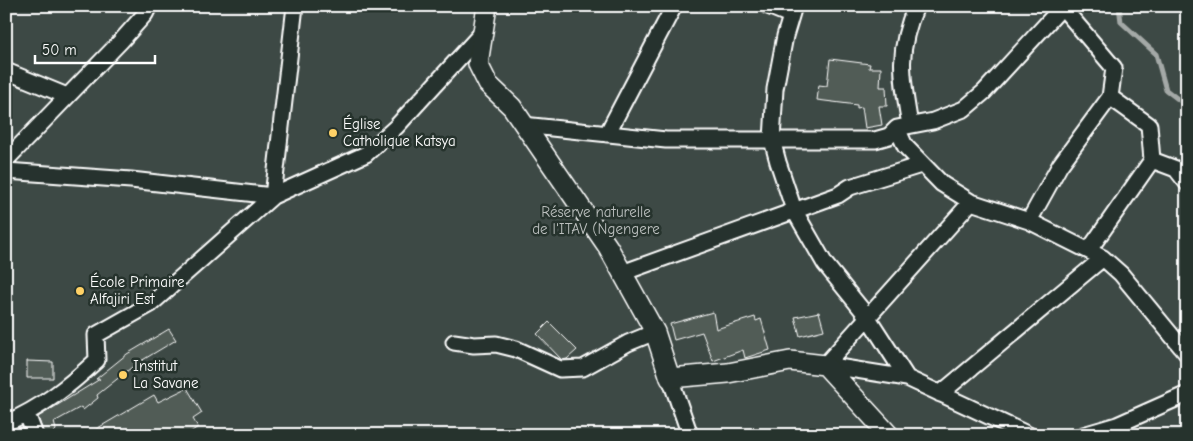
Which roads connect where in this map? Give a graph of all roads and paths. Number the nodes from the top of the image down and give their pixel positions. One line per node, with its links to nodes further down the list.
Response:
1 (148, 6): 11 (street)
2 (295, 6): 22 (street)
3 (487, 6): 9 (street)
4 (674, 6): 15 (street)
5 (768, 6): 8 (street)
6 (916, 6): 14 (street)
7 (1063, 7): 12 (street); 14 (street)
8 (792, 11): 16 (street)
9 (481, 34): 13 (street); 22 (street)
10 (6, 71): 11 (street)
11 (67, 96): 17 (street)
12 (1110, 97): 18 (street); 25 (street)
13 (523, 125): 15 (street); 28 (street)
14 (904, 126): 16 (street); 19 (street)
15 (607, 134): 16 (street)
16 (772, 140): 24 (street)
17 (6, 160)
18 (1152, 160): 21 (street); 26 (street)
19 (921, 165): 23 (street); 24 (street)
20 (6, 171): 22 (street)
21 (1187, 183)
22 (273, 196): 38 (street)
23 (971, 202): 25 (street); 29 (street)
24 (794, 210): 28 (street); 29 (street)
25 (1029, 221): 26 (street)
26 (1089, 250): 27 (street)
27 (1103, 258): 32 (street); 36 (street)
28 (622, 273): 30 (street)
29 (867, 316): 33 (street); 35 (street)
30 (655, 332): 31 (street); 34 (street)
31 (454, 342)
32 (1187, 354)
33 (826, 365): 34 (street); 35 (street); 40 (street)
34 (670, 378): 42 (street)
35 (907, 378): 36 (street)
36 (940, 394): 43 (street)
37 (1187, 394): 44 (street)
38 (27, 414): 39 (street); 41 (street)
39 (6, 423)
40 (888, 434)
41 (35, 435)
42 (690, 435)
43 (1029, 435)
44 (1083, 435)

